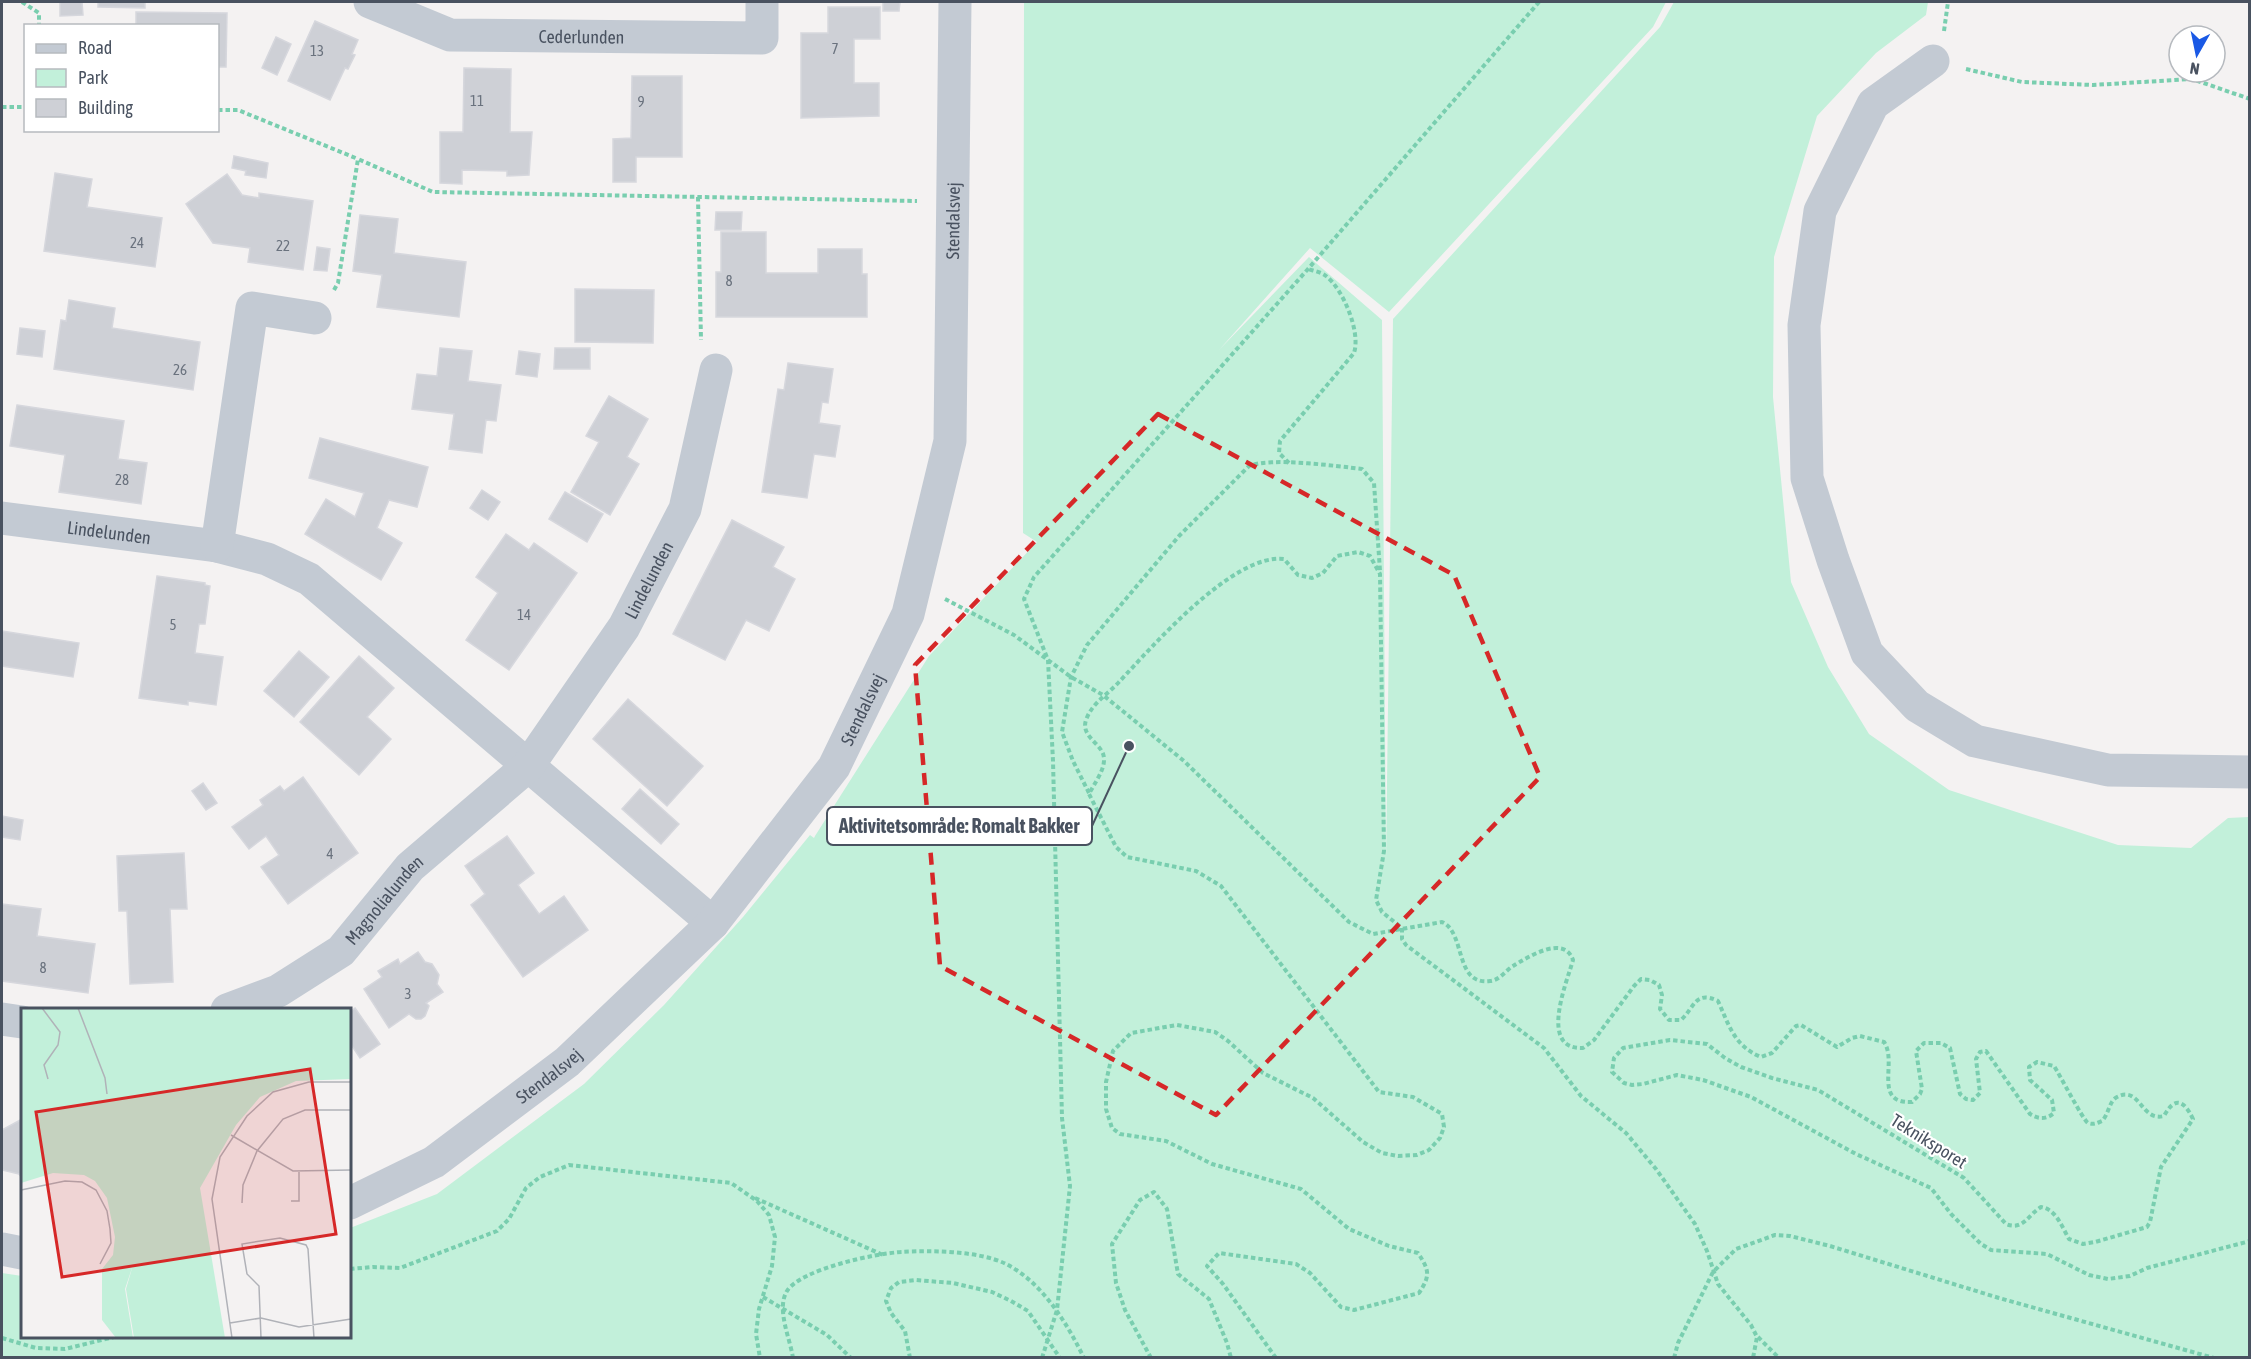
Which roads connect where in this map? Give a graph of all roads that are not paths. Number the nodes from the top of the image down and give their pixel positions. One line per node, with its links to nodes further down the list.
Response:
1 (370, 2): 2 (street, Cederlunden)
2 (762, 2)
3 (955, 2): 11 (street, Stendalsvej)
4 (1933, 61): 10 (street)
5 (315, 318): 8 (street)
6 (716, 370): 9 (street, Lindelunden)
7 (2, 518): 8 (street, Lindelunden)
8 (217, 546): 9 (street, Lindelunden)
9 (528, 766): 11 (street, Lindelunden); 12 (street, Magnolialunden)
10 (2250, 772)
11 (713, 923): 15 (street, Stendalsvej)
12 (232, 1008)
13 (2, 1019): 14 (street)
14 (21, 1022)
15 (351, 1203)
16 (2, 1250): 17 (street)
17 (21, 1252)

